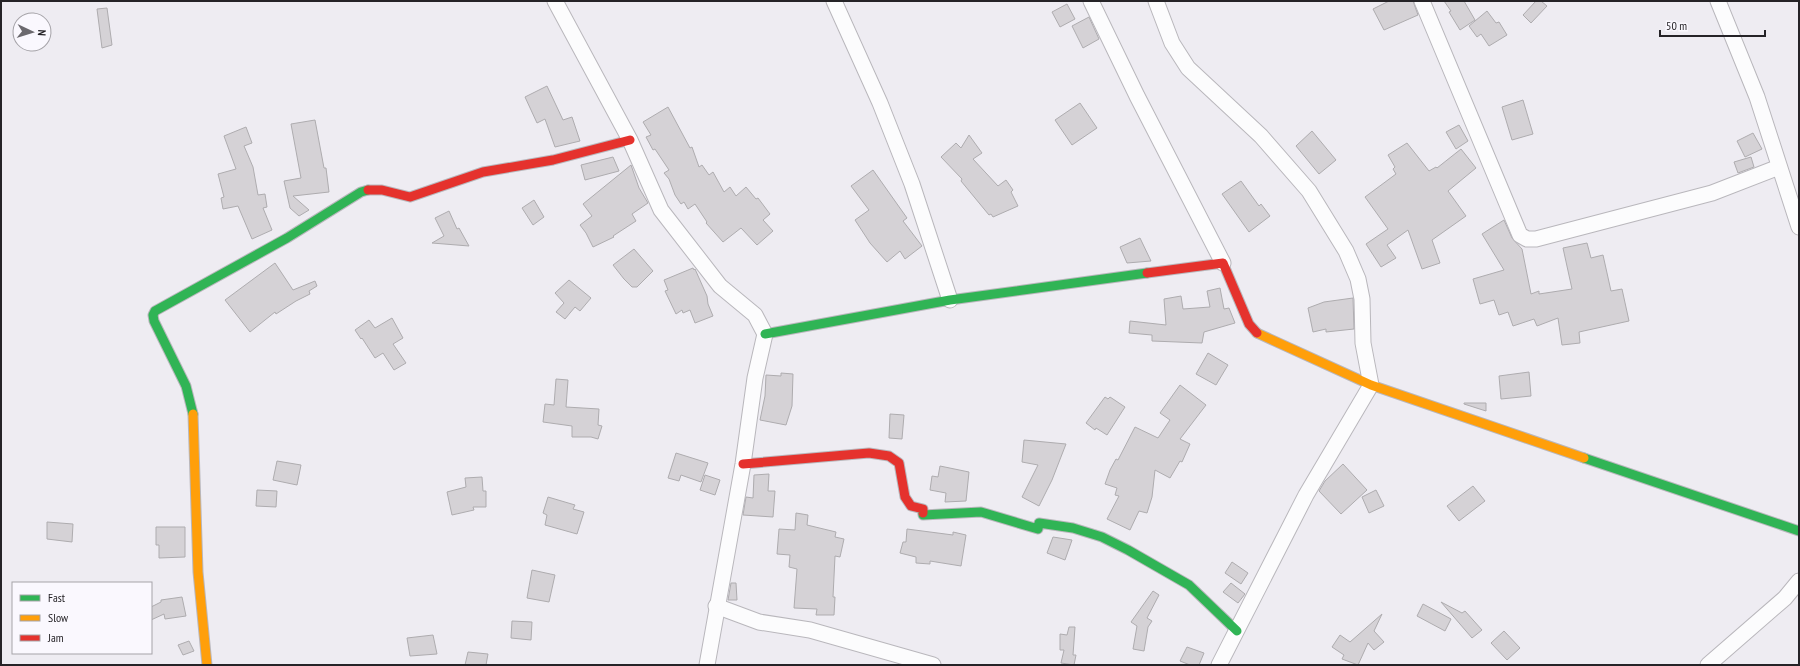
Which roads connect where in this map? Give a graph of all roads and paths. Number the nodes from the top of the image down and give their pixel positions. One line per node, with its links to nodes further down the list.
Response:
1 (555, 1): 7 (street)
2 (834, 1): 11 (street)
3 (1091, 1): 10 (street)
4 (1156, 1): 13 (street)
5 (1422, 1): 8 (street)
6 (1718, 1): 8 (street)
7 (630, 140): 12 (street); 19 (street)
8 (1779, 167): 9 (street)
9 (1799, 227)
10 (1223, 262): 11 (street); 13 (street)
11 (950, 300): 12 (street)
12 (765, 334): 14 (street)
13 (1371, 385): 15 (street); 18 (street)
14 (743, 464): 17 (street); 18 (street)
15 (1799, 531)
16 (1799, 581): 23 (street)
17 (716, 606): 20 (street); 21 (street)
18 (1237, 631): 22 (street)
19 (207, 665)
20 (707, 665)
21 (933, 665)
22 (1219, 665)
23 (1708, 665)

